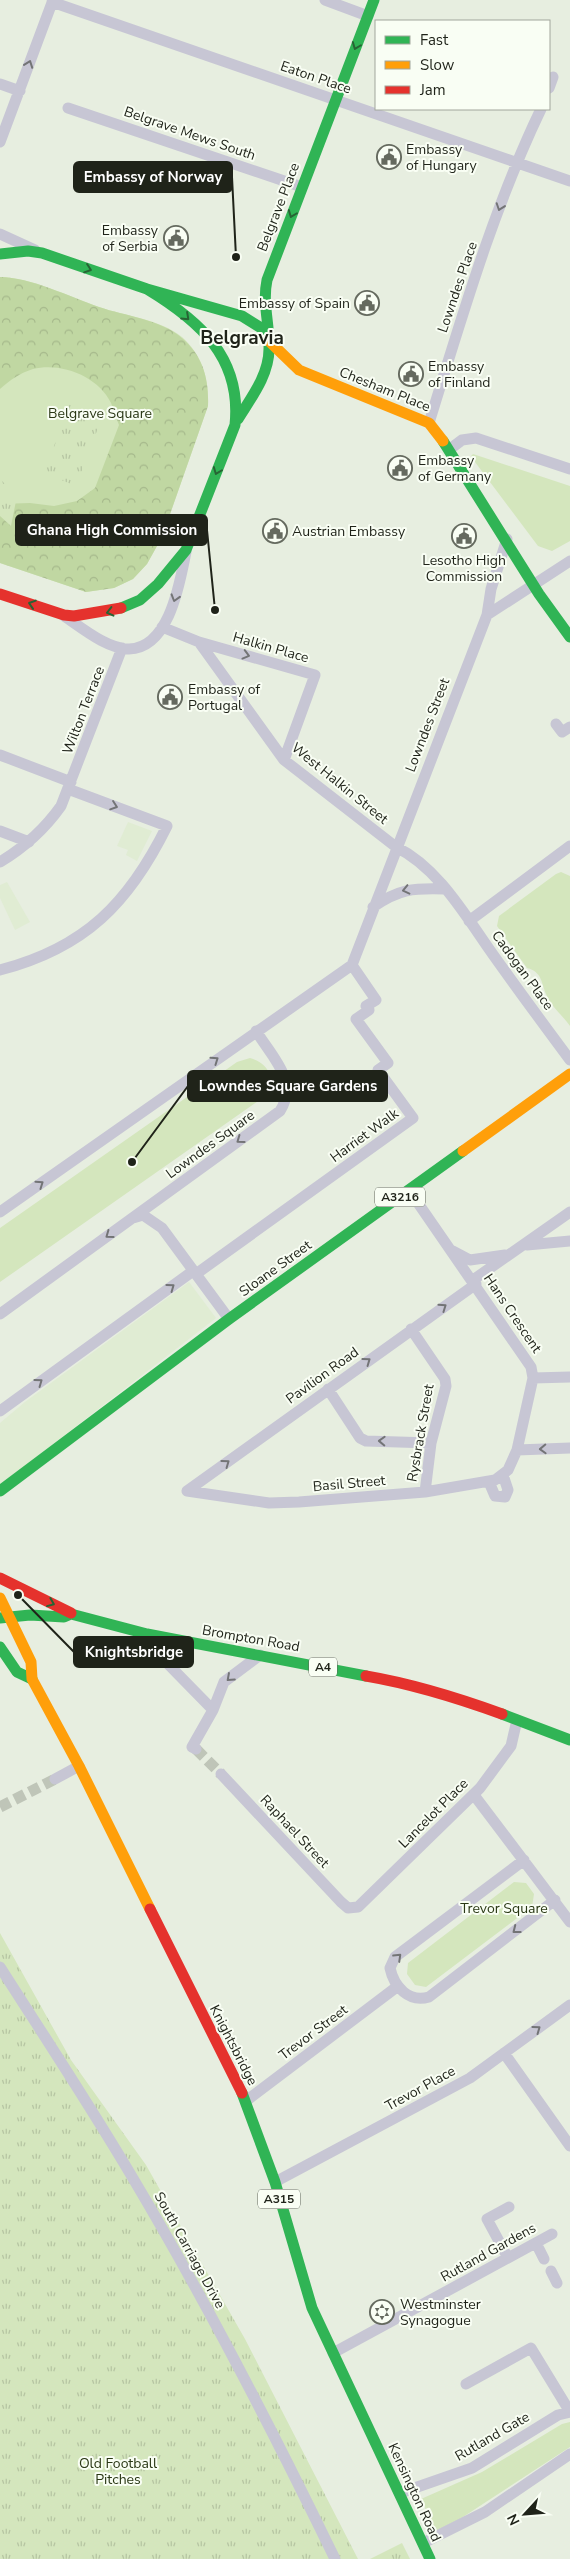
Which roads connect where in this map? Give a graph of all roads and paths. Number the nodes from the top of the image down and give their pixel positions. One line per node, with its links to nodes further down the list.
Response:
1 (325, 0): 4 (street)
2 (374, 0): 4 (main road, Belgrave Place)
3 (52, 1): 8 (street, one-way to 3); 9 (street, Eaton Place)
4 (368, 16): 9 (main road, Belgrave Place, one-way to 9)
5 (553, 77): 7 (street)
6 (0, 84): 8 (street)
7 (550, 85)
8 (20, 91): 12 (street)
9 (336, 99): 13 (street, Eaton Place); 15 (main road, Belgrave Place)
10 (68, 108): 15 (street, Belgrave Mews South)
11 (541, 110): 13 (street, Lowndes Place)
12 (0, 142)
13 (516, 161): 14 (street, Eaton Place); 23 (street, Lowndes Place, one-way to 23)
14 (570, 180)
15 (302, 187): 20 (main road, Belgrave Place, one-way to 20)
16 (0, 234): 17 (street)
17 (42, 253): 18 (main road); 19 (main road, one-way to 19)
18 (0, 254)
19 (147, 289): 20 (main road); 24 (main road, one-way to 24)
20 (268, 336): 21 (main road, Belgrave Place); 22 (main road, Chesham Place)
21 (266, 370): 22 (main road, Chesham Place); 24 (main road, Belgrave Place)
22 (299, 370): 23 (main road, Chesham Place)
23 (429, 423): 25 (main road, Chesham Place)
24 (235, 425): 28 (main road, one-way to 28)
25 (450, 449): 26 (street); 27 (main road, Chesham Place)
26 (570, 469)
27 (507, 539): 30 (main road, Chesham Place); 32 (street)
28 (186, 550): 33 (main road, one-way to 33); 34 (street, one-way to 34)
29 (570, 561): 30 (street)
30 (533, 584): 32 (street); 35 (main road, Chesham Place)
31 (0, 594): 33 (main road, one-way to 31)
32 (487, 614): 45 (street, Lowndes Street)
33 (64, 615): 37 (street)
34 (162, 627): 36 (street, Halkin Place); 37 (street)
35 (570, 637)
36 (199, 642): 41 (street, West Halkin Street); 41 (street, Halkin Place, one-way to 41)
37 (122, 648): 42 (street, Wilton Terrace)
38 (556, 724): 39 (street)
39 (570, 727)
40 (0, 755): 42 (street)
41 (284, 760): 45 (street, West Halkin Street)
42 (70, 786): 44 (street, Wilton Terrace); 52 (street, one-way to 52)
43 (0, 831): 44 (street)
44 (29, 842): 47 (street, Wilton Terrace)
45 (396, 846): 48 (street); 49 (street, Lowndes Street)
46 (570, 846): 50 (street)
47 (0, 862)
48 (446, 891): 49 (street, one-way to 49); 50 (street, Cadogan Place)
49 (373, 907): 51 (street, Lowndes Street)
50 (469, 921): 54 (street, Cadogan Place)
51 (352, 965): 53 (street); 66 (street, Harriet Walk)
52 (0, 970)
53 (256, 1031): 57 (street, Lowndes Square, one-way to 57); 58 (street, one-way to 53)
54 (570, 1060)
55 (570, 1074): 56 (main road, Sloane Street / A3216)
56 (409, 1190): 64 (street, Hans Crescent); 69 (main road, Sloane Street / A3216)
57 (159, 1199): 60 (street, Lowndes Square); 61 (street)
58 (0, 1212)
59 (570, 1212): 63 (street, Pavilion Road)
60 (134, 1218): 61 (street); 68 (street, Lowndes Square, one-way to 68)
61 (162, 1228): 66 (street)
62 (570, 1241): 63 (street)
63 (521, 1246): 65 (street, Pavilion Road)
64 (452, 1250): 65 (street); 67 (street, Hans Crescent)
65 (511, 1253): 67 (street, Pavilion Road)
66 (194, 1272): 69 (street); 74 (street, Harriet Walk, one-way to 66)
67 (474, 1282): 70 (street, Pavilion Road, one-way to 67); 72 (street, Hans Crescent)
68 (0, 1314)
69 (229, 1319): 80 (main road, Sloane Street / A3216)
70 (411, 1329): 73 (street, Pavilion Road, one-way to 70); 75 (street, Rysbrack Street)
71 (570, 1377): 72 (street)
72 (533, 1378): 77 (street)
73 (328, 1389): 75 (street, one-way to 73); 81 (street, Pavilion Road, one-way to 73)
74 (0, 1411)
75 (431, 1443): 82 (street, Rysbrack Street)
76 (570, 1448): 77 (street, one-way to 77)
77 (516, 1450): 78 (street)
78 (506, 1472): 79 (street, Basil Street); 79 (street)
79 (490, 1482): 82 (street, Basil Street)
80 (0, 1491)
81 (187, 1491): 82 (street, Basil Street)
82 (425, 1492)
83 (0, 1578): 85 (main road, A4, one-way to 85)
84 (0, 1598): 86 (main road, Knightsbridge / A315)
85 (71, 1614): 86 (main road, Brompton Road / A4); 87 (main road, Brompton Road / A4)
86 (5, 1618): 90 (main road, Knightsbridge / A315)
87 (146, 1634): 89 (main road, Brompton Road / A4); 91 (street)
88 (0, 1647): 90 (main road, Knightsbridge / A315)
89 (260, 1655): 91 (street, one-way to 91); 92 (main road, Brompton Road / A4)
90 (32, 1680): 95 (main road, Knightsbridge / A315)
91 (213, 1710): 94 (street)
92 (517, 1720): 93 (main road, Brompton Road / A4); 98 (street, Lancelot Place)
93 (570, 1740)
94 (194, 1748)
95 (79, 1766): 97 (street); 107 (main road, Knightsbridge / A315)
96 (221, 1774): 101 (street, Raphael Street)
97 (55, 1779)
98 (474, 1795): 99 (street); 101 (street, Lancelot Place)
99 (524, 1860): 100 (street); 104 (street, one-way to 99)
100 (555, 1900): 102 (street); 104 (street, one-way to 104)
101 (348, 1908)
102 (570, 1922)
103 (0, 1966): 125 (street, South Carriage Drive)
104 (398, 1986): 107 (street, Trevor Street)
105 (570, 2005): 106 (street, Trevor Place, one-way to 105)
106 (504, 2053): 108 (street); 110 (street, Trevor Place)
107 (246, 2101): 110 (main road, Knightsbridge / A315)
108 (566, 2130): 109 (street)
109 (570, 2146)
110 (275, 2182): 118 (main road, Knightsbridge / A315)
111 (509, 2206): 114 (street)
112 (552, 2234): 113 (street, Rutland Gardens)
113 (536, 2243): 114 (street, Rutland Gardens); 115 (street)
114 (508, 2258): 118 (street, Rutland Gardens)
115 (544, 2259)
116 (550, 2271): 117 (street)
117 (558, 2283)
118 (333, 2353): 121 (main road, Knightsbridge / A315)
119 (466, 2384): 120 (street)
120 (570, 2412): 123 (street, Rutland Gate)
121 (374, 2439): 123 (main road, Kensington Road / A315)
122 (570, 2454): 124 (street)
123 (400, 2493): 124 (main road, Kensington Road / A315)
124 (423, 2543): 126 (main road, Kensington Road / A315)
125 (335, 2559)
126 (430, 2559)

